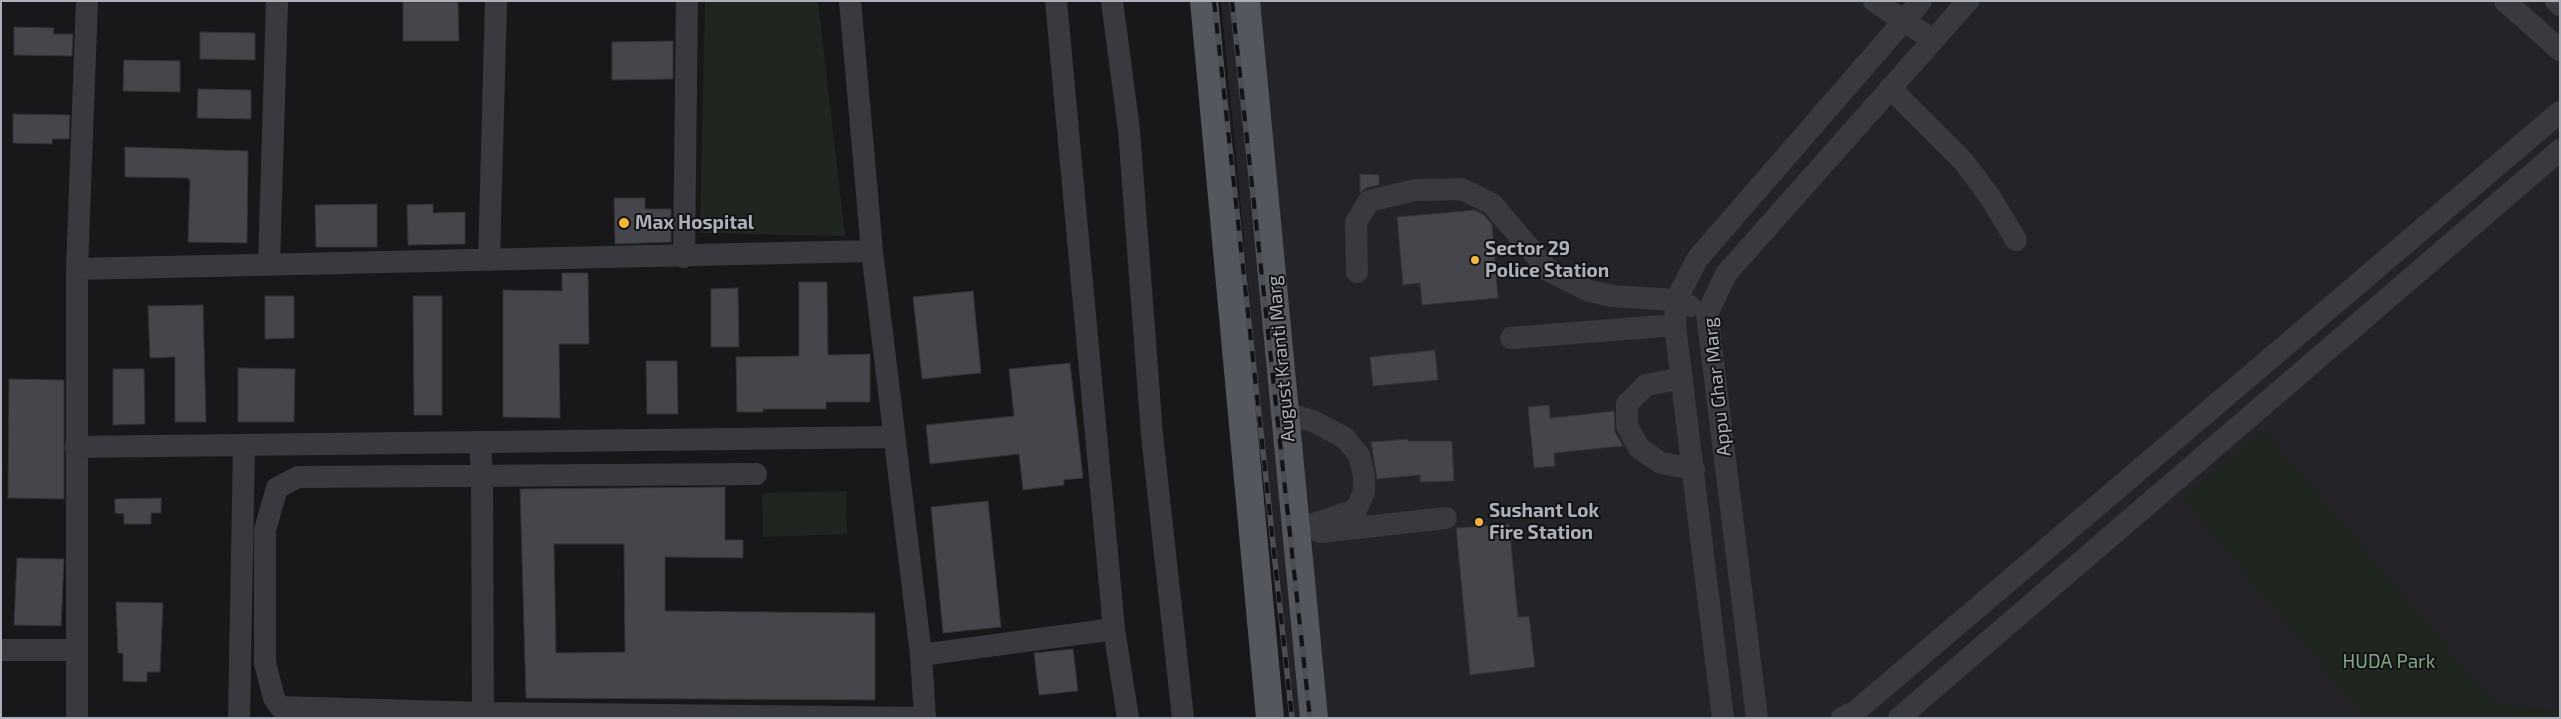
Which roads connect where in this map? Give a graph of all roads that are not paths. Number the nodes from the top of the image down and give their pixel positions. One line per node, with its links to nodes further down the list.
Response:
1 (87, 1): 27 (street)
2 (276, 1): 26 (street)
3 (496, 1): 25 (street)
4 (687, 1): 24 (street)
5 (850, 1): 23 (street)
6 (1056, 1): 44 (street)
7 (1112, 1): 55 (street)
8 (1204, 1): 56 (main road)
9 (1246, 1): 34 (main road, August Kranti Marg)
10 (1874, 1): 16 (street)
11 (1921, 1): 16 (street, Appu Ghar Marg)
12 (1968, 1): 17 (street, Appu Ghar Marg)
13 (2505, 1): 18 (street)
14 (2556, 1): 15 (street)
15 (2560, 5)
16 (1904, 20): 17 (street); 29 (street, Appu Ghar Marg)
17 (1933, 40): 19 (street, Appu Ghar Marg)
18 (2560, 50)
19 (1890, 88): 22 (street); 30 (street, Appu Ghar Marg)
20 (2560, 112): 60 (street)
21 (2560, 150): 61 (street)
22 (2016, 240)
23 (872, 251): 24 (street); 35 (street)
24 (684, 257): 25 (street)
25 (489, 260): 26 (street)
26 (269, 265): 27 (street)
27 (77, 269): 38 (street)
28 (1357, 272): 29 (street)
29 (1676, 300): 30 (street); 31 (street, Appu Ghar Marg)
30 (1706, 314): 59 (street, Appu Ghar Marg)
31 (1675, 326): 32 (street); 33 (street, Appu Ghar Marg)
32 (1511, 338)
33 (1682, 378): 39 (street, Appu Ghar Marg); 39 (street)
34 (1286, 413): 43 (main road, August Kranti Marg); 43 (street)
35 (894, 437): 36 (street); 47 (street)
36 (480, 442): 37 (street); 41 (street)
37 (244, 445): 38 (street); 50 (street)
38 (76, 447): 46 (street)
39 (1694, 469): 58 (street, Appu Ghar Marg)
40 (756, 474): 41 (street)
41 (482, 476): 49 (street); 51 (street)
42 (1446, 518): 43 (street)
43 (1297, 530): 48 (main road, August Kranti Marg)
44 (1114, 629): 47 (street); 54 (street)
45 (1, 650): 46 (street)
46 (76, 650): 52 (street)
47 (921, 655): 53 (street)
48 (1313, 705): 57 (main road)
49 (282, 707): 50 (street); 51 (street)
50 (239, 713)
51 (483, 713): 53 (street)
52 (77, 718)
53 (925, 718)
54 (1128, 718)
55 (1183, 718)
56 (1270, 718)
57 (1335, 718)
58 (1723, 718)
59 (1757, 718)
60 (1842, 718)
61 (1899, 718)

